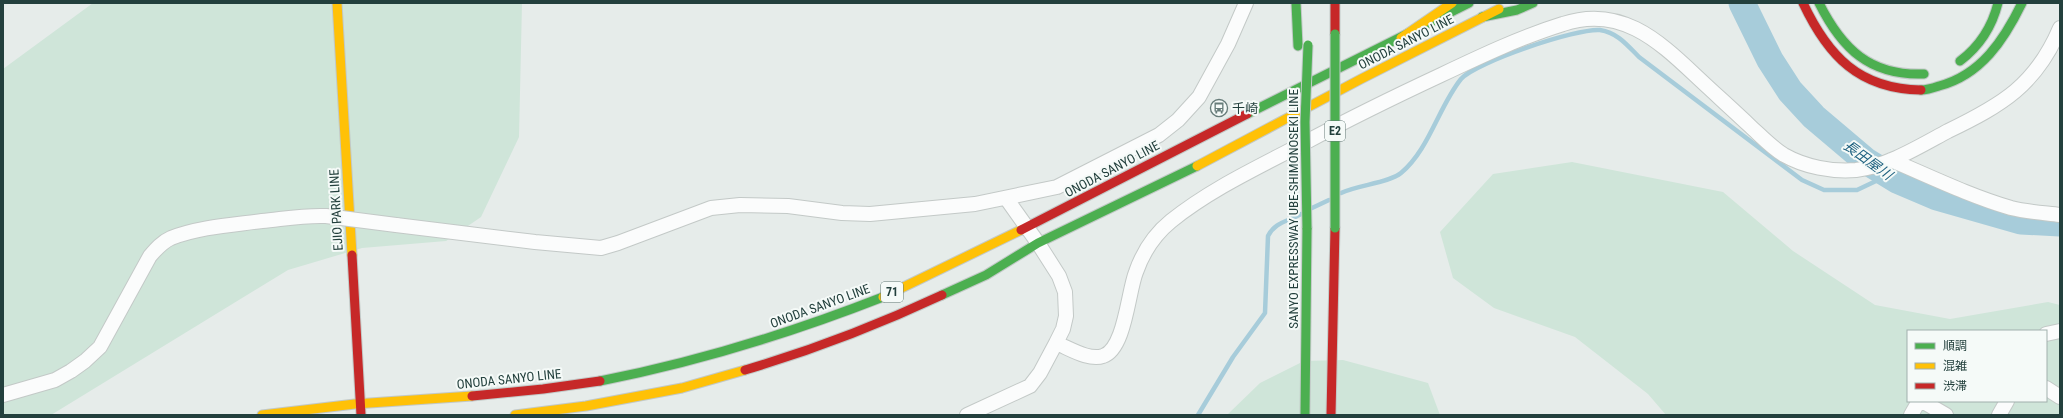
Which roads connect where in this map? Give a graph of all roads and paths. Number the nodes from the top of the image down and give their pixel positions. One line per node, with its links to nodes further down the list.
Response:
1 (337, 3): 34 (main road, EJIO PARK LINE)
2 (1246, 3): 21 (street)
3 (1296, 3): 19 (main road, bridge)
4 (1335, 3): 40 (main road, E2, bridge)
5 (1452, 3): 15 (main road)
6 (1469, 3): 15 (main road, ONODA SANYO LINE / 71)
7 (1510, 3): 13 (main road, ONODA SANYO LINE / 71)
8 (1534, 3): 13 (main road)
9 (1803, 3): 12 (main road)
10 (1819, 3): 18 (main road)
11 (1998, 3): 17 (main road)
12 (2022, 3)
13 (1482, 17): 24 (main road, ONODA SANYO LINE / 71)
14 (2060, 28): 20 (street)
15 (1401, 38): 23 (main road, ONODA SANYO LINE / 71)
16 (1308, 41): 19 (main road, SANYO EXPRESSWAY UBE-SHIMONOSEKI LINE, bridge)
17 (1950, 67)
18 (1933, 73)
19 (1305, 122): 39 (main road, SANYO EXPRESSWAY UBE-SHIMONOSEKI LINE, bridge)
20 (1891, 160): 22 (street); 27 (street)
21 (1006, 198): 23 (street); 29 (street, bridge)
22 (2060, 215)
23 (1028, 228): 24 (street); 34 (main road, ONODA SANYO LINE / 71)
24 (1038, 243): 27 (street); 37 (main road, ONODA SANYO LINE / 71)
25 (2060, 331): 26 (street)
26 (2047, 334)
27 (1056, 343): 38 (street)
28 (2047, 389): 30 (street)
29 (3, 395)
30 (2060, 397)
31 (1920, 402): 41 (street)
32 (1923, 402): 42 (street)
33 (2006, 402): 43 (street)
34 (361, 405): 35 (main road, ONODA SANYO LINE / 71); 36 (main road, EJIO PARK LINE)
35 (262, 415)
36 (361, 415)
37 (515, 415)
38 (967, 415)
39 (1305, 415)
40 (1331, 415)
41 (1911, 415)
42 (1946, 415)
43 (1999, 415)

